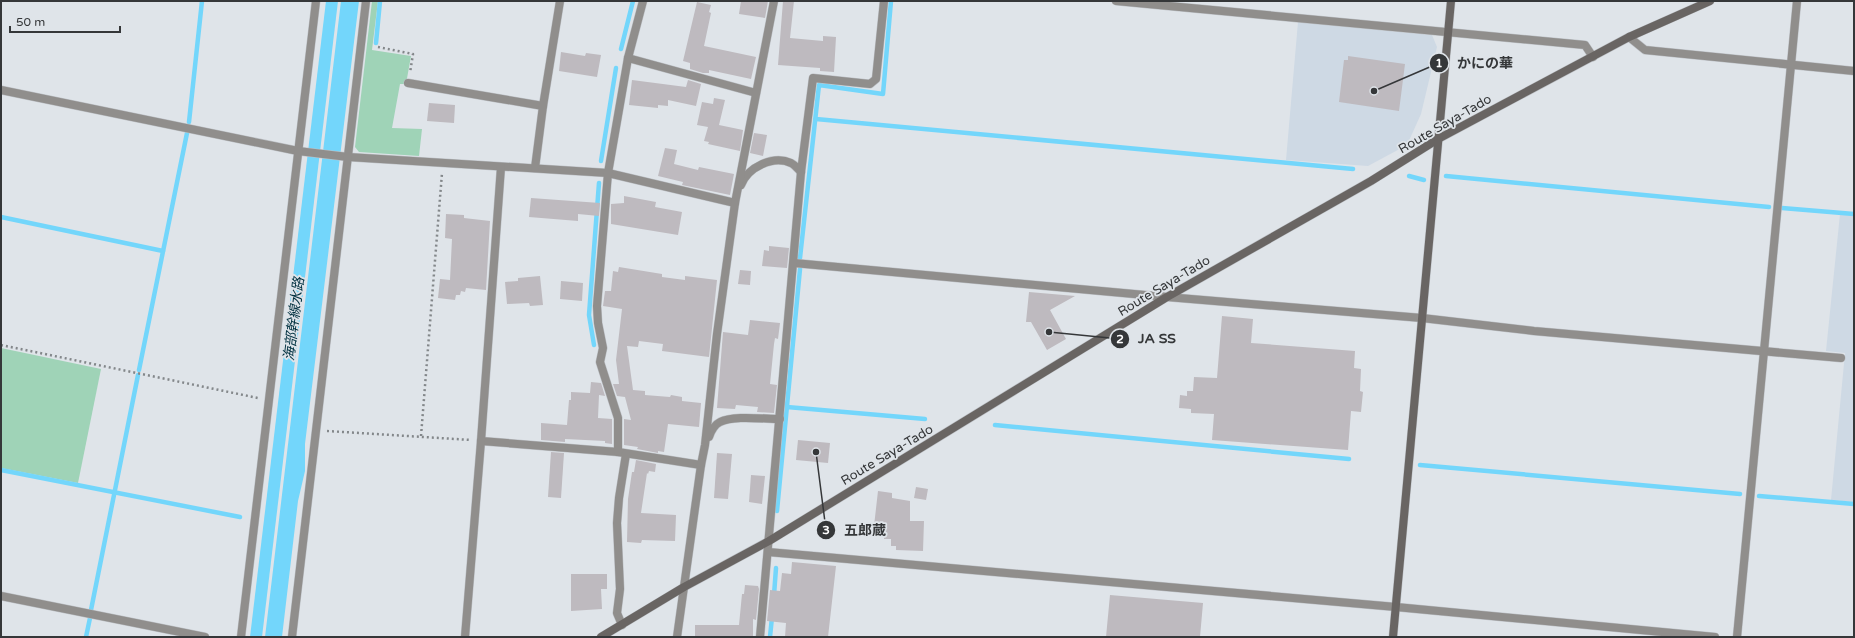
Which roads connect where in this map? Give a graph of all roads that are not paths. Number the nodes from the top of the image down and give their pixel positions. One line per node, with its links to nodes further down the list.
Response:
1 (316, 1): 22 (street)
2 (366, 1): 23 (street)
3 (560, 1): 20 (street)
4 (643, 1): 14 (street)
5 (774, 1): 19 (street)
6 (884, 1): 26 (street)
7 (1116, 1): 11 (street)
8 (1451, 1): 11 (main road)
9 (1710, 1): 12 (main road, Route Saya-Tado)
10 (1797, 1): 15 (street)
11 (1448, 32): 13 (street); 21 (main road)
12 (1629, 37): 13 (main road, Route Saya-Tado); 15 (street)
13 (1593, 57): 21 (main road, Route Saya-Tado)
14 (628, 58): 19 (street); 27 (street)
15 (1791, 65): 16 (street); 32 (street)
16 (1854, 71)
17 (408, 83): 20 (street)
18 (1, 90): 22 (street)
19 (756, 93): 28 (street)
20 (542, 106): 25 (street)
21 (1438, 139): 30 (main road, Route Saya-Tado); 31 (main road)
22 (301, 151): 23 (street); 46 (street)
23 (346, 157): 24 (street); 47 (street)
24 (501, 167): 25 (street); 35 (street)
25 (534, 168): 27 (street)
26 (801, 172): 28 (street); 29 (street)
27 (608, 173): 28 (street); 37 (street)
28 (735, 203): 36 (street)
29 (794, 263): 30 (street); 34 (street)
30 (1167, 298): 31 (street); 39 (main road, Route Saya-Tado)
31 (1422, 318): 32 (street); 43 (main road)
32 (1763, 350): 33 (street); 54 (street)
33 (1841, 358)
34 (780, 419): 36 (street); 39 (street)
35 (482, 441): 37 (street); 48 (street)
36 (706, 445): 38 (street)
37 (622, 453): 38 (street); 44 (street)
38 (700, 465): 41 (street)
39 (769, 541): 40 (street); 41 (main road, Route Saya-Tado)
40 (768, 552): 43 (street); 51 (street)
41 (684, 588): 44 (main road, Route Saya-Tado); 50 (street)
42 (1, 596): 45 (street)
43 (1396, 607): 52 (main road); 53 (street)
44 (622, 624): 49 (main road, Route Saya-Tado)
45 (205, 637)
46 (241, 637)
47 (292, 637)
48 (464, 637)
49 (601, 637)
50 (677, 637)
51 (760, 637)
52 (1393, 637)
53 (1715, 637)
54 (1737, 637)

